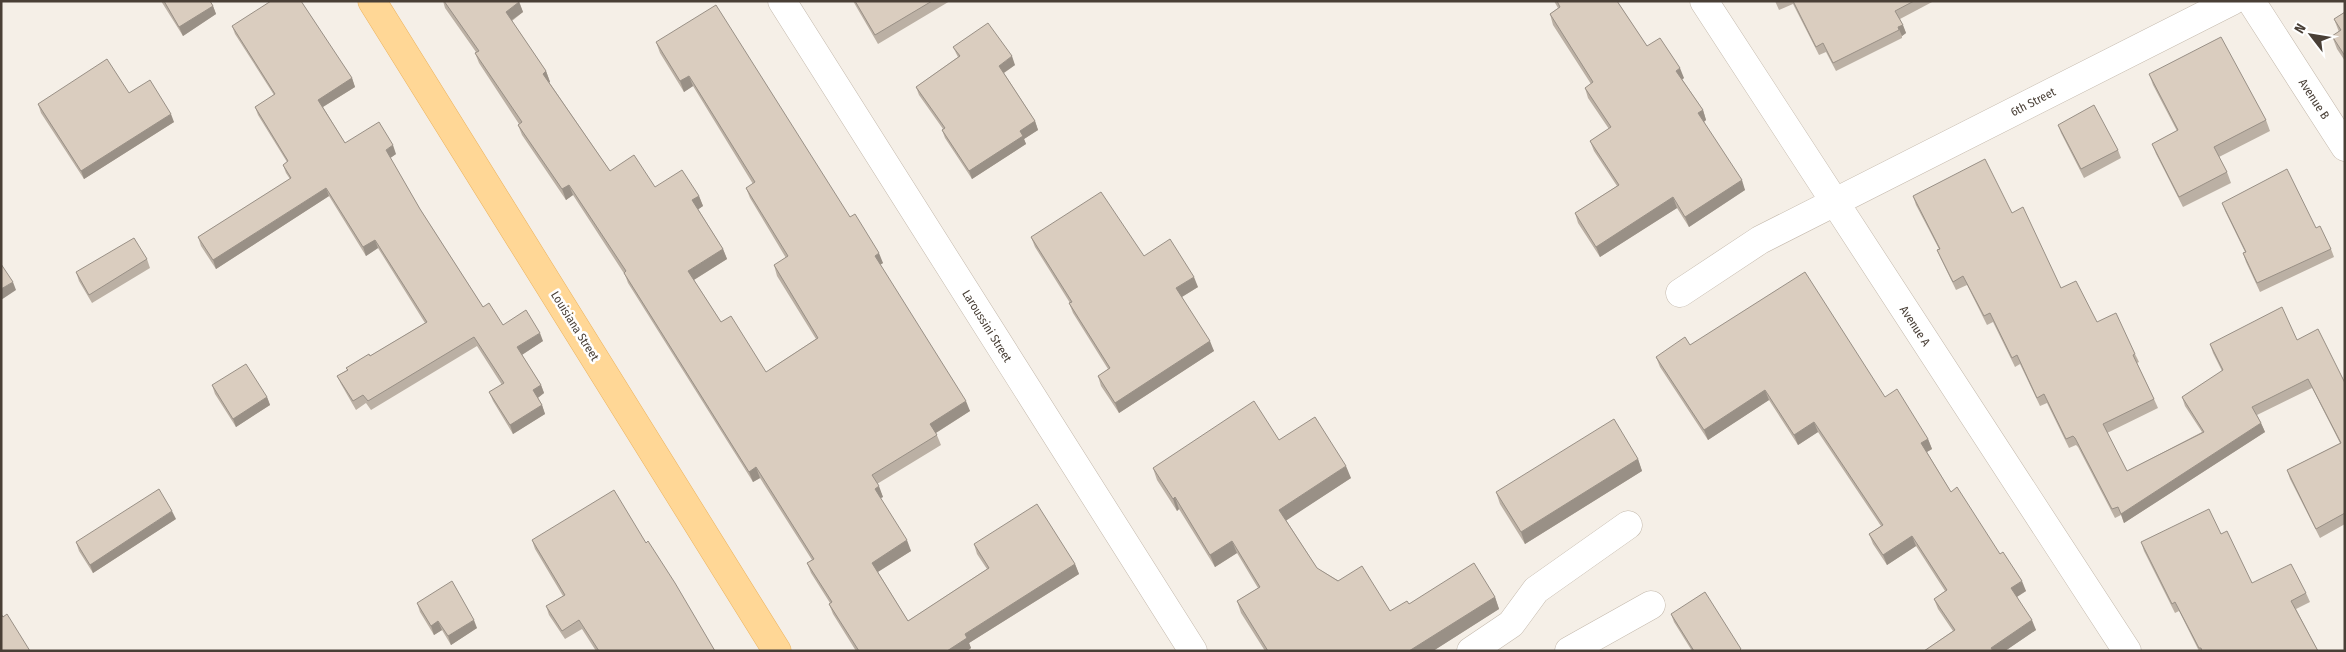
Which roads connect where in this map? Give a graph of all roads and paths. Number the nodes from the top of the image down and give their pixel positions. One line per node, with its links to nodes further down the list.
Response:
1 (372, 1): 11 (main road, Louisiana Street)
2 (782, 1): 12 (street, Laroussini Street)
3 (1704, 1): 7 (street, Avenue A)
4 (2232, 1): 7 (street, 6th Street)
5 (2251, 1): 6 (street, Avenue B)
6 (2345, 147)
7 (1835, 203): 8 (street, 6th Street); 15 (street, Avenue A)
8 (1680, 293)
9 (1628, 525): 13 (street)
10 (1651, 605): 14 (street)
11 (777, 651)
12 (1192, 651)
13 (1470, 651)
14 (1569, 651)
15 (2127, 651)

